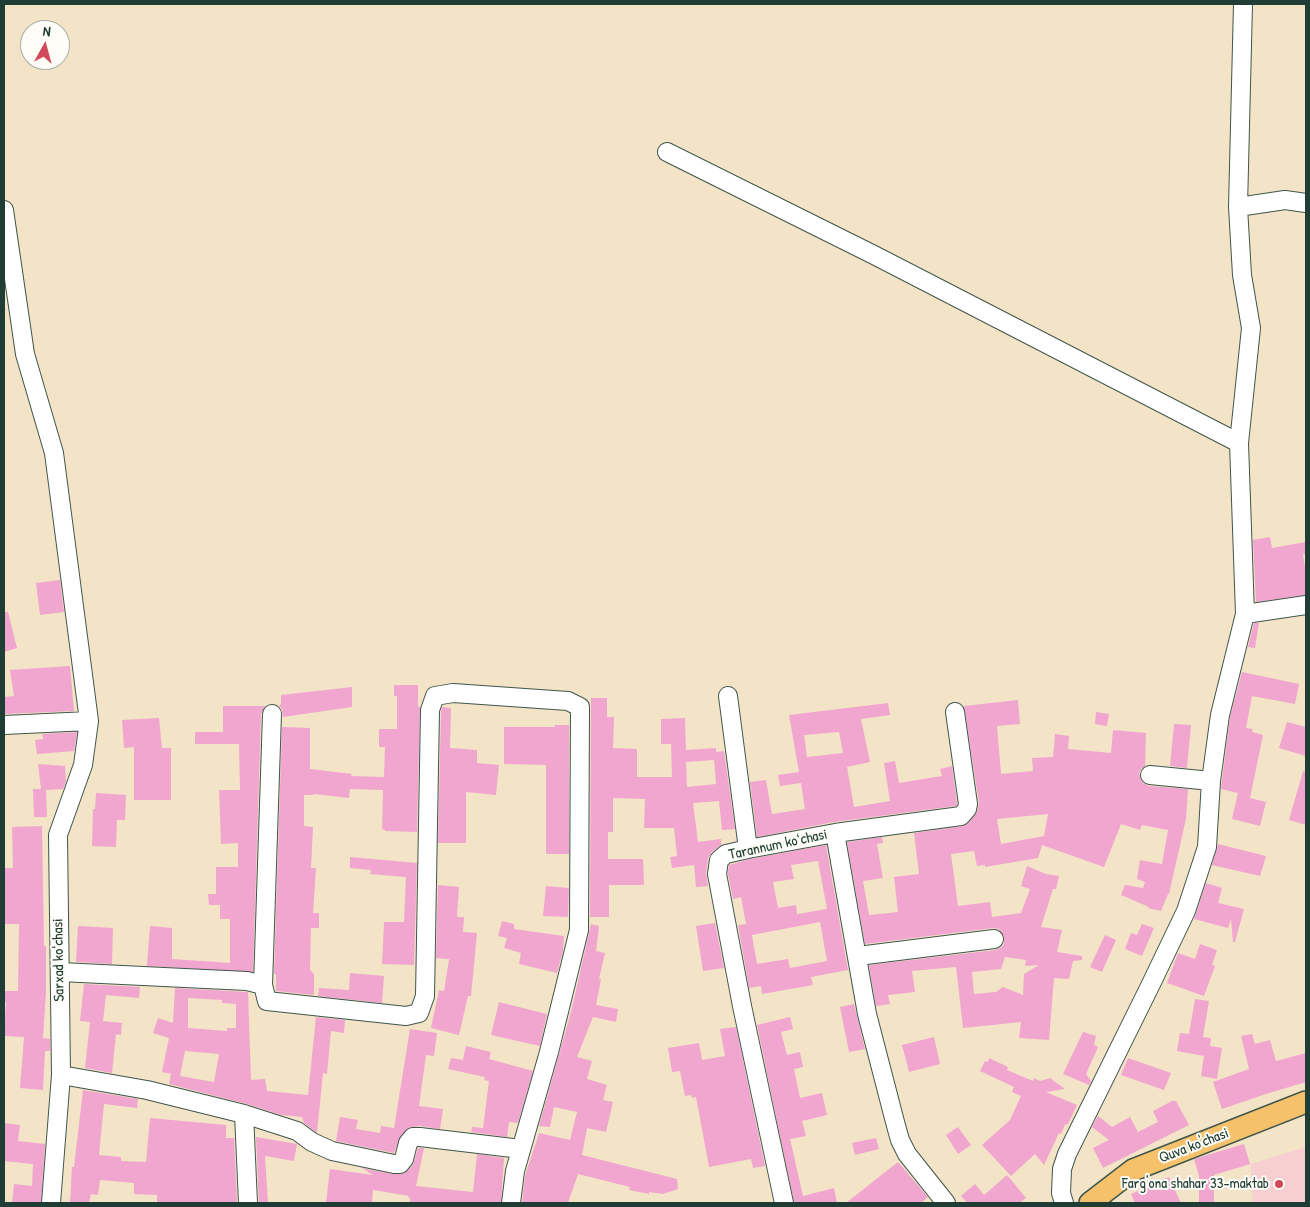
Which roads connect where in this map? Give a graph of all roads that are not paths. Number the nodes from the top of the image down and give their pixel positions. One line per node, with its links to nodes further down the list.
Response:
1 (1243, 4): 4 (street)
2 (667, 152): 6 (street)
3 (1306, 203): 4 (street)
4 (1238, 208): 6 (street)
5 (4, 210): 12 (street, Sarxad koʻchasi)
6 (1239, 443): 8 (street)
7 (1306, 605): 8 (street)
8 (1245, 614): 15 (street)
9 (728, 696): 17 (street)
10 (955, 712): 16 (street, Tarannum koʻchasi)
11 (272, 714): 21 (street)
12 (89, 720): 13 (street); 20 (street, Sarxad koʻchasi)
13 (4, 725)
14 (1150, 775): 15 (street)
15 (1211, 781): 31 (street)
16 (835, 833): 17 (street, Tarannum koʻchasi); 19 (street)
17 (748, 849): 29 (street, Tarannum koʻchasi)
18 (994, 939): 19 (street)
19 (858, 956): 30 (street)
20 (60, 972): 21 (street); 22 (street, Sarxad koʻchasi)
21 (263, 985): 25 (street)
22 (61, 1075): 24 (street); 26 (street, Sarxad koʻchasi)
23 (1306, 1102): 32 (main road, Quva ko'chasi)
24 (244, 1114): 25 (street); 27 (street)
25 (522, 1149): 28 (street)
26 (51, 1203)
27 (248, 1203)
28 (511, 1203)
29 (784, 1203)
30 (946, 1203)
31 (1064, 1203)
32 (1090, 1203)

